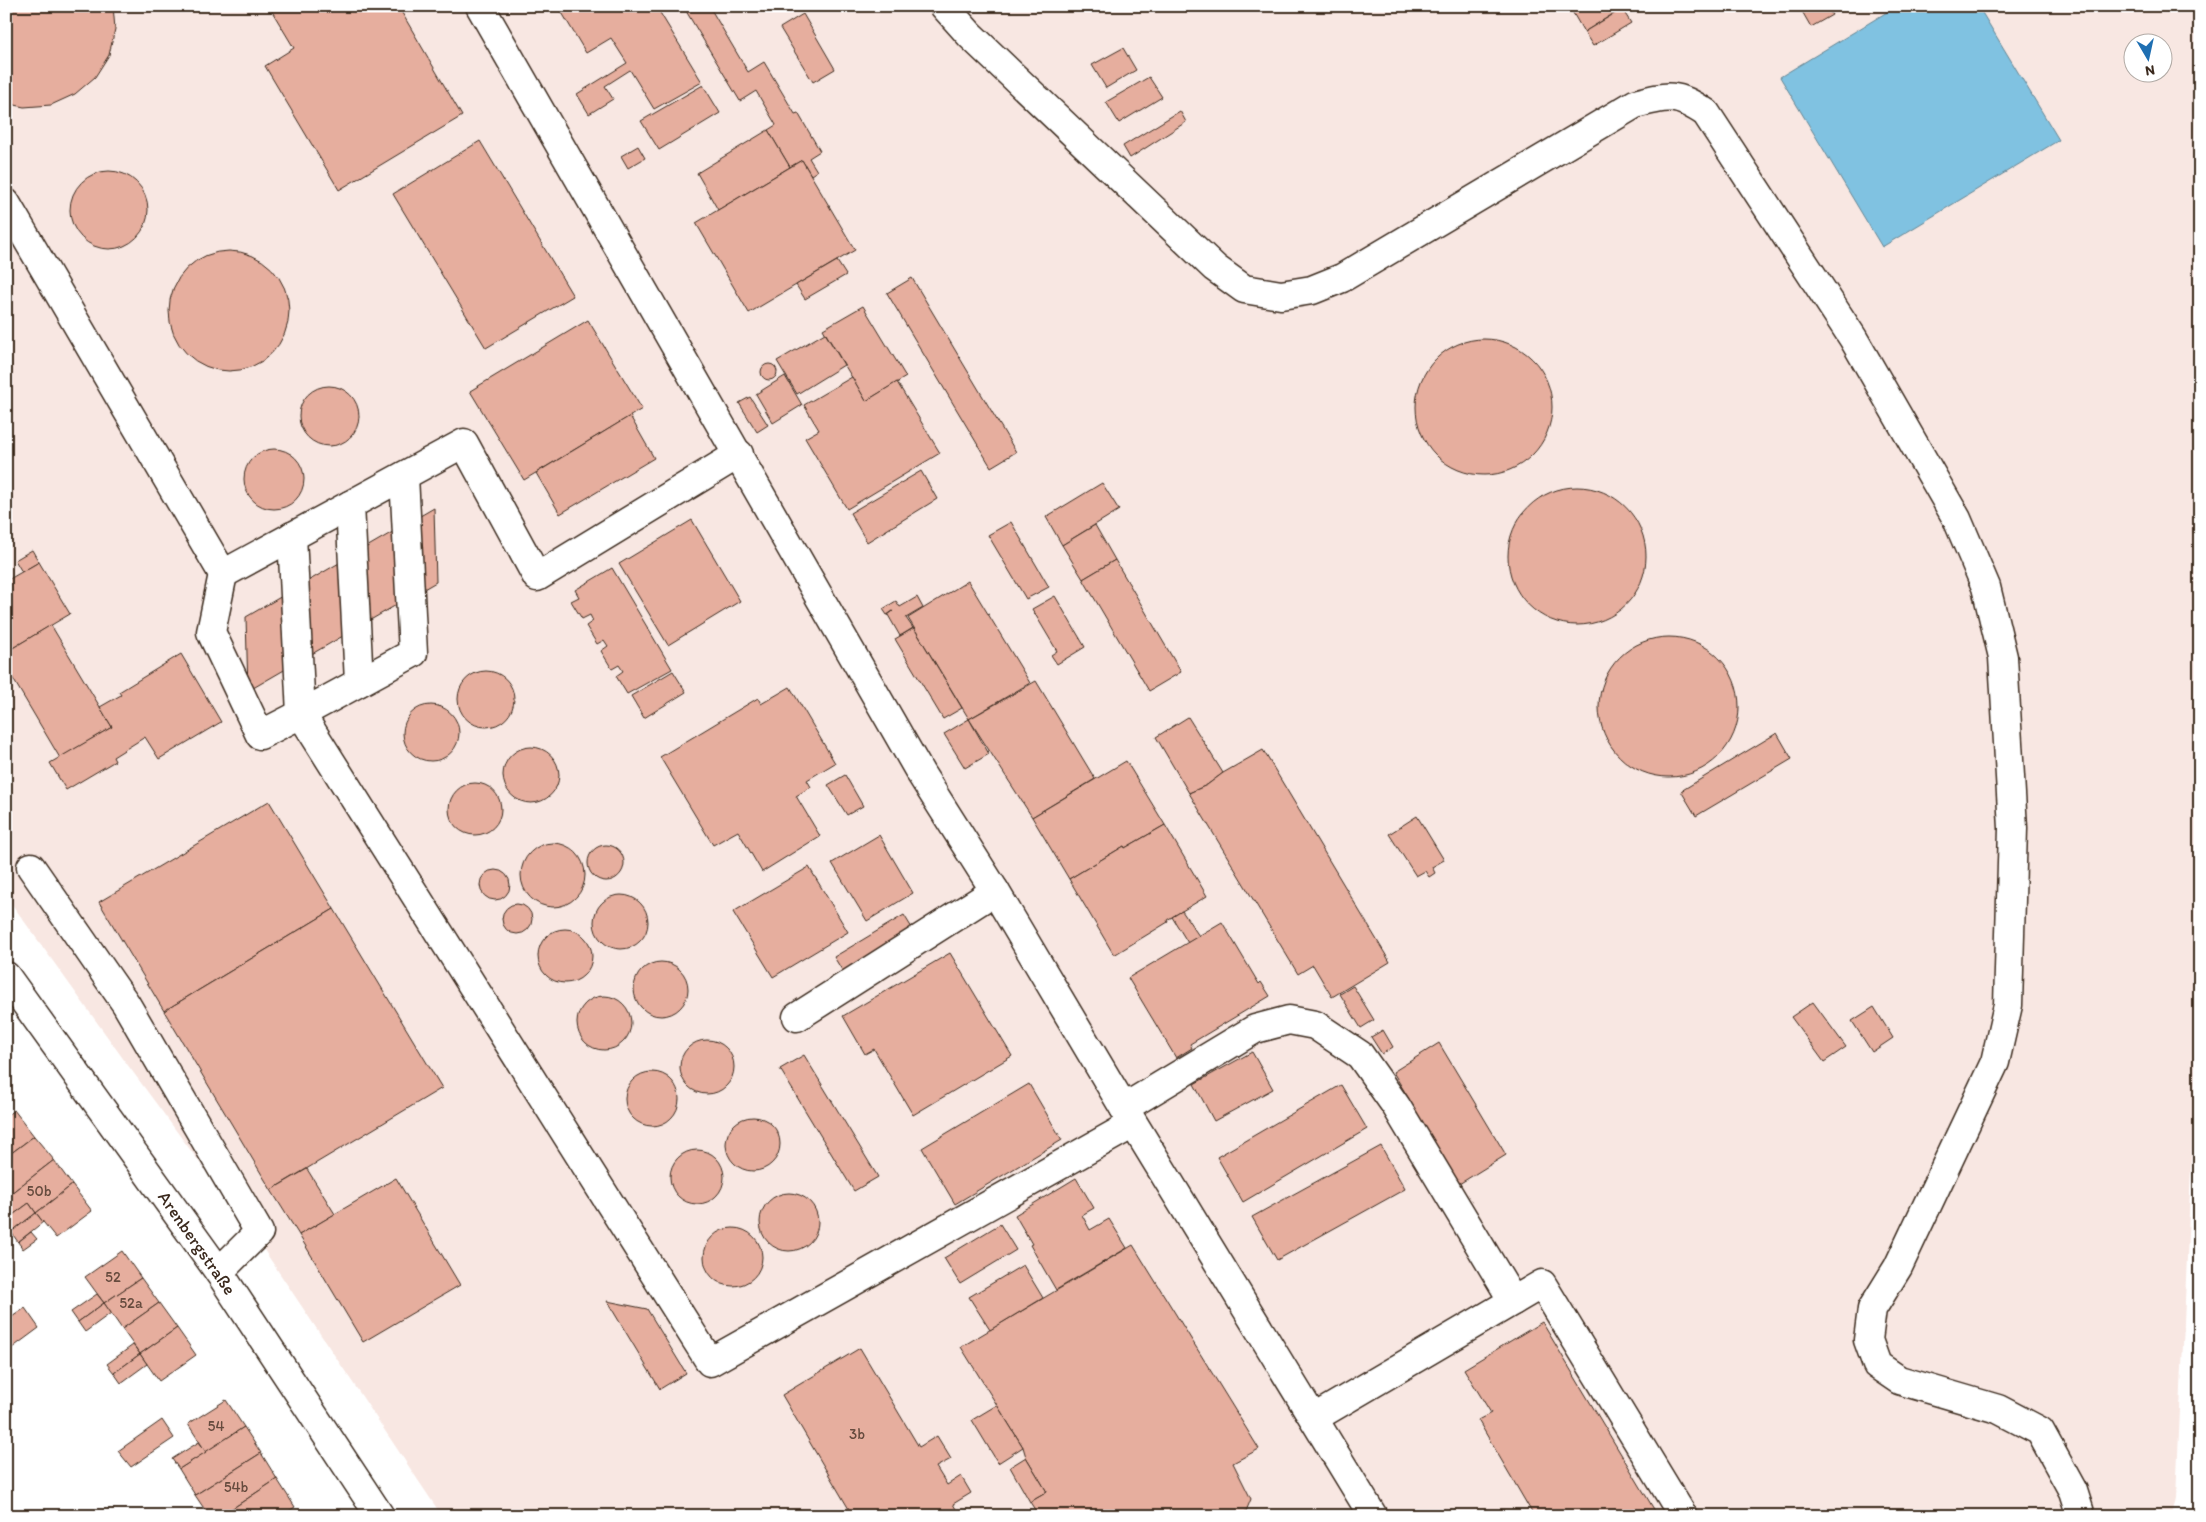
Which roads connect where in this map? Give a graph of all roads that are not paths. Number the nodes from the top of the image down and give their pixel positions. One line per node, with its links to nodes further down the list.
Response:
1 (480, 6): 4 (street)
2 (944, 6): 22 (street)
3 (6, 203): 8 (street)
4 (739, 454): 5 (street); 12 (street)
5 (404, 476): 6 (street); 9 (street)
6 (350, 505): 7 (street); 9 (street)
7 (292, 536): 8 (street); 10 (street)
8 (223, 574): 10 (street)
9 (359, 682): 10 (street)
10 (301, 714): 15 (street)
11 (31, 867): 16 (street)
12 (995, 891): 14 (street); 15 (street)
13 (6, 976): 16 (street, Arenbergstraße)
14 (797, 1017)
15 (1128, 1116): 17 (street); 18 (street)
16 (219, 1272): 19 (street, Arenbergstraße)
17 (1513, 1300): 18 (street); 21 (street)
18 (1314, 1418): 20 (street)
19 (380, 1516)
20 (1373, 1516)
21 (1683, 1516)
22 (2081, 1516)

